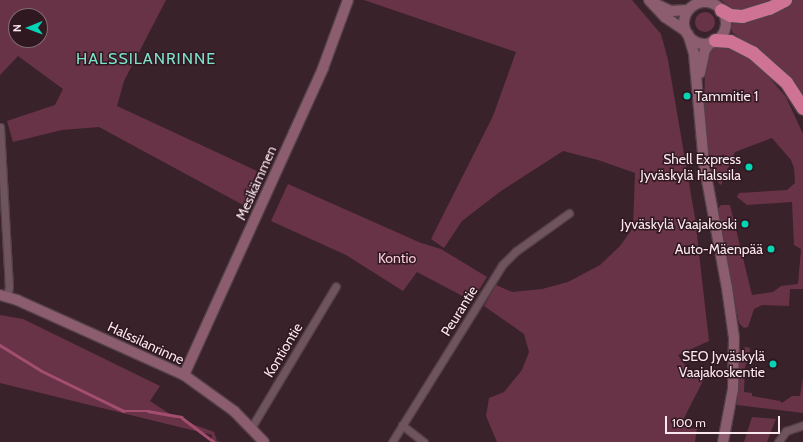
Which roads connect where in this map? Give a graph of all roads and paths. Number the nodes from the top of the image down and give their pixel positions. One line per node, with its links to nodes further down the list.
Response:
1 (348, 0): 16 (street, Mesikämmen)
2 (649, 0): 4 (street); 6 (street)
3 (785, 0): 5 (highway)
4 (691, 6): 5 (street); 6 (street)
5 (718, 6): 7 (street)
6 (687, 33): 7 (street); 8 (street)
7 (713, 41): 8 (street); 9 (highway)
8 (697, 97): 23 (street)
9 (803, 108)
10 (0, 127): 11 (street)
11 (1, 143): 13 (street)
12 (569, 213): 17 (street, Peurantie)
13 (3, 230): 15 (street)
14 (336, 286): 19 (street, Kontiontie)
15 (4, 296): 16 (street, Halssilanrinne)
16 (184, 375): 19 (street, Halssilanrinne)
17 (402, 425): 21 (street, Peurantie); 22 (street)
18 (803, 425): 24 (street)
19 (251, 428): 20 (street, Halssilanrinne)
20 (264, 442)
21 (392, 442)
22 (424, 442)
23 (723, 442)
24 (778, 442)

